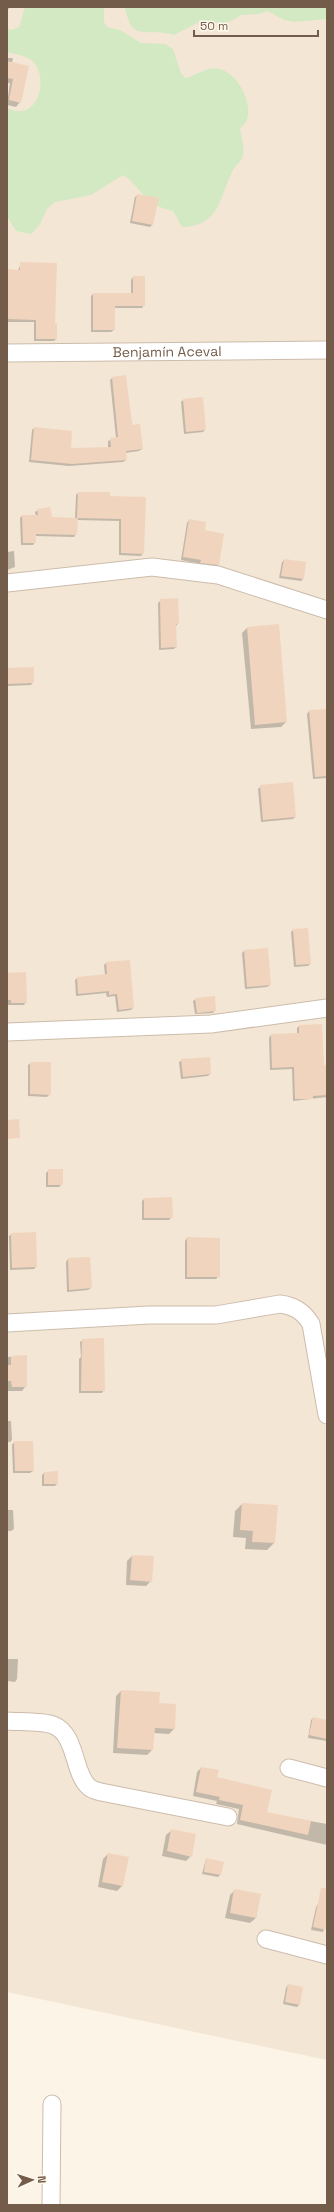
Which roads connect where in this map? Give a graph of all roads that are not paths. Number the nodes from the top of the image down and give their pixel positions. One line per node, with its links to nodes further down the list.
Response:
1 (327, 350): 2 (street, Benjamín Aceval)
2 (7, 353)
3 (7, 583): 4 (street)
4 (327, 610)
5 (327, 1008): 6 (street)
6 (7, 1032)
7 (7, 1323): 8 (street)
8 (327, 1415)
9 (7, 1721): 12 (street)
10 (289, 1768): 11 (street)
11 (327, 1778)
12 (228, 1817)
13 (266, 1939): 14 (street)
14 (327, 1955)
15 (52, 2104): 16 (street)
16 (51, 2205)

